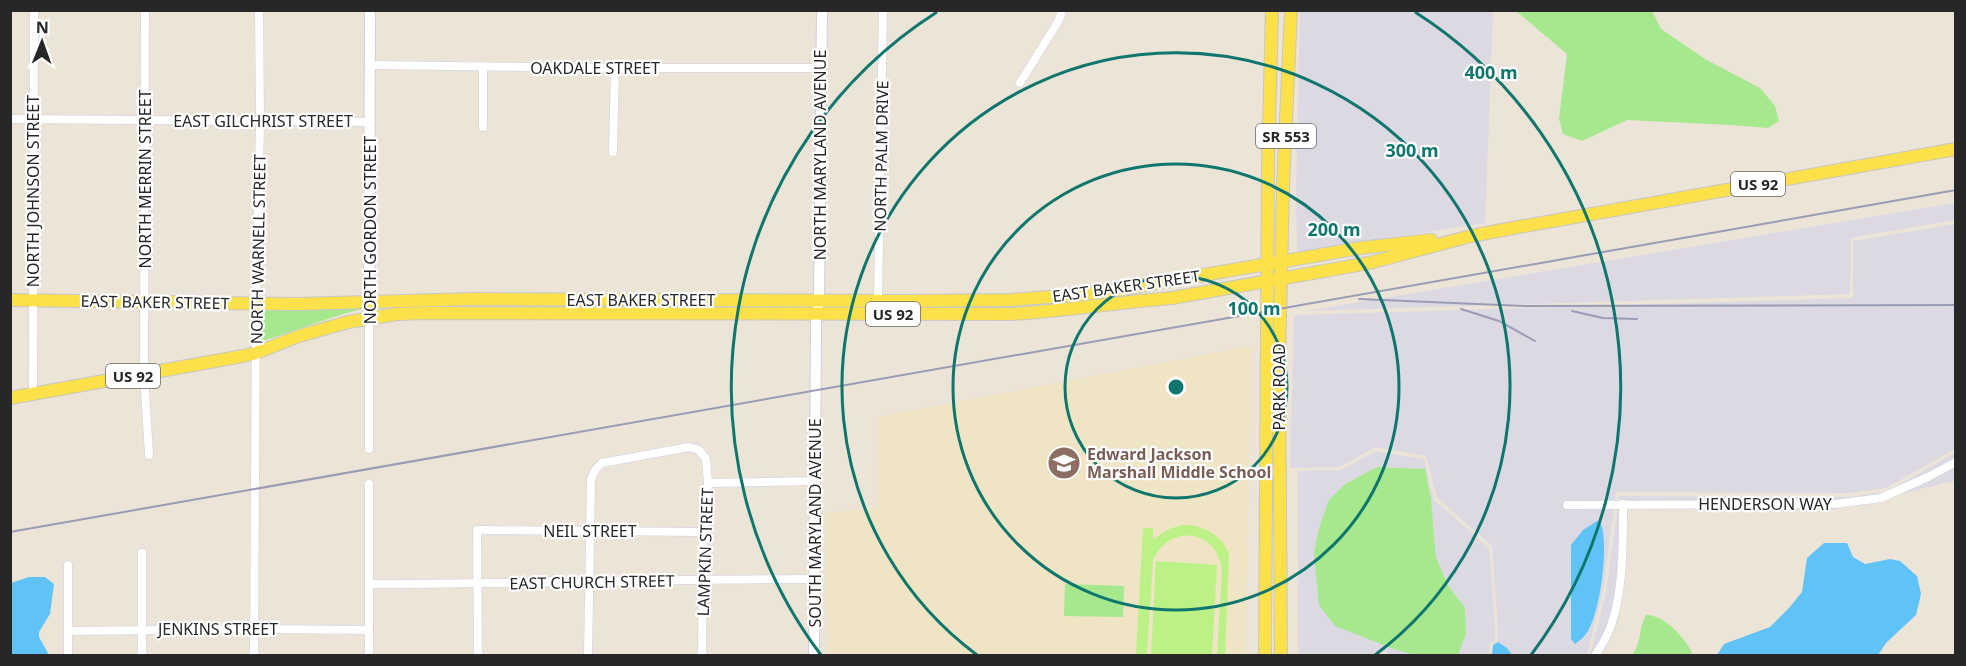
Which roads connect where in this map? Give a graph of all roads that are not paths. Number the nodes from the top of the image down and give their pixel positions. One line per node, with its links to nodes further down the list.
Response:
1 (34, 10): 16 (street, NORTH JOHNSON STREET)
2 (145, 10): 17 (street, NORTH MERRIN STREET)
3 (259, 10): 18 (street, NORTH WARNELL STREET)
4 (370, 10): 10 (street, NORTH GORDON STREET)
5 (822, 10): 13 (street, NORTH MARYLAND AVENUE)
6 (883, 10): 32 (street, NORTH PALM DRIVE)
7 (1062, 10): 14 (street)
8 (1272, 10): 25 (main road, PARK ROAD / SR 553)
9 (1291, 10): 24 (main road, PARK ROAD / SR 553)
10 (371, 65): 11 (street, OAKDALE STREET); 19 (street, NORTH GORDON STREET)
11 (483, 67): 12 (street, OAKDALE STREET); 20 (street)
12 (615, 68): 13 (street, OAKDALE STREET); 22 (street)
13 (820, 68): 31 (street, NORTH MARYLAND AVENUE)
14 (1020, 83)
15 (10, 119): 16 (street, EAST GILCHRIST STREET)
16 (33, 120): 17 (street, EAST GILCHRIST STREET); 28 (street, NORTH JOHNSON STREET)
17 (144, 120): 18 (street, EAST GILCHRIST STREET); 33 (street, NORTH MERRIN STREET)
18 (260, 122): 19 (street, EAST GILCHRIST STREET); 35 (street, NORTH WARNELL STREET)
19 (371, 122): 34 (street, NORTH GORDON STREET)
20 (483, 127)
21 (1956, 150): 23 (main road, US 92)
22 (613, 152)
23 (1471, 236): 24 (main road, US 92); 25 (main road, US 92)
24 (1281, 261): 25 (main road, PARK ROAD / SR 553); 25 (main road, US 92)
25 (1271, 274): 32 (main road, EAST BAKER STREET / US 92); 39 (main road, EAST BAKER STREET / US 92); 62 (main road, PARK ROAD); 77 (main road, PARK ROAD)
26 (473, 299): 29 (main road, EAST BAKER STREET / US 92); 34 (main road, EAST BAKER STREET / US 92); 36 (street)
27 (10, 300): 28 (main road, EAST BAKER STREET / US 92)
28 (33, 300): 33 (main road, EAST BAKER STREET / US 92); 43 (street, NORTH JOHNSON STREET)
29 (582, 300): 30 (main road, EAST BAKER STREET / US 92); 37 (street)
30 (709, 300): 31 (main road, EAST BAKER STREET / US 92); 38 (street)
31 (819, 300): 32 (main road, EAST BAKER STREET / US 92); 39 (street, NORTH MARYLAND AVENUE)
32 (878, 301)
33 (145, 302): 35 (main road, EAST BAKER STREET / US 92); 42 (street, NORTH MERRIN STREET)
34 (369, 302): 35 (main road, EAST BAKER STREET / US 92); 40 (street, NORTH GORDON STREET)
35 (256, 304): 41 (street, NORTH WARNELL STREET)
36 (473, 313): 37 (main road, EAST BAKER STREET / US 92); 40 (main road, EAST BAKER STREET / US 92)
37 (582, 314): 38 (main road, EAST BAKER STREET / US 92)
38 (709, 314): 39 (main road, EAST BAKER STREET / US 92)
39 (816, 314): 48 (street, SOUTH MARYLAND AVENUE)
40 (369, 318): 41 (main road, US 92); 45 (street, NORTH GORDON STREET)
41 (256, 353): 42 (main road, US 92); 64 (street, NORTH WARNELL STREET)
42 (144, 374): 43 (main road, US 92); 46 (street, NORTH MERRIN STREET)
43 (33, 394): 44 (main road, US 92)
44 (10, 398)
45 (369, 449)
46 (149, 455)
47 (1956, 462): 51 (street, HENDERSON WAY)
48 (815, 481): 49 (street); 57 (street, SOUTH MARYLAND AVENUE)
49 (708, 483): 53 (street, LAMPKIN STREET); 54 (street, LAMPKIN STREET)
50 (369, 484): 60 (street)
51 (1623, 504): 52 (street, HENDERSON WAY); 78 (street)
52 (1567, 505)
53 (590, 530): 54 (street, NEIL STREET); 59 (street); 61 (street, NEIL STREET)
54 (703, 532): 58 (street, LAMPKIN STREET)
55 (142, 552): 63 (street)
56 (68, 565): 66 (street)
57 (814, 579): 58 (street, EAST CHURCH STREET); 74 (street, SOUTH MARYLAND AVENUE)
58 (702, 580): 59 (street, EAST CHURCH STREET); 73 (street, LAMPKIN STREET)
59 (590, 582): 61 (street, EAST CHURCH STREET); 72 (street)
60 (370, 584): 61 (street, EAST CHURCH STREET); 65 (street)
61 (478, 584): 71 (street)
62 (1265, 621): 75 (main road, PARK ROAD); 76 (main road)
63 (142, 629): 64 (street, JENKINS STREET); 66 (street, JENKINS STREET); 68 (street)
64 (255, 629): 65 (street, JENKINS STREET); 69 (street, NORTH WARNELL STREET)
65 (369, 630): 70 (street)
66 (68, 631): 67 (street)
67 (68, 656)
68 (142, 656)
69 (255, 656)
70 (369, 656)
71 (478, 656)
72 (588, 656)
73 (702, 656)
74 (814, 656)
75 (1265, 656)
76 (1271, 656)
77 (1281, 656)
78 (1594, 656)

